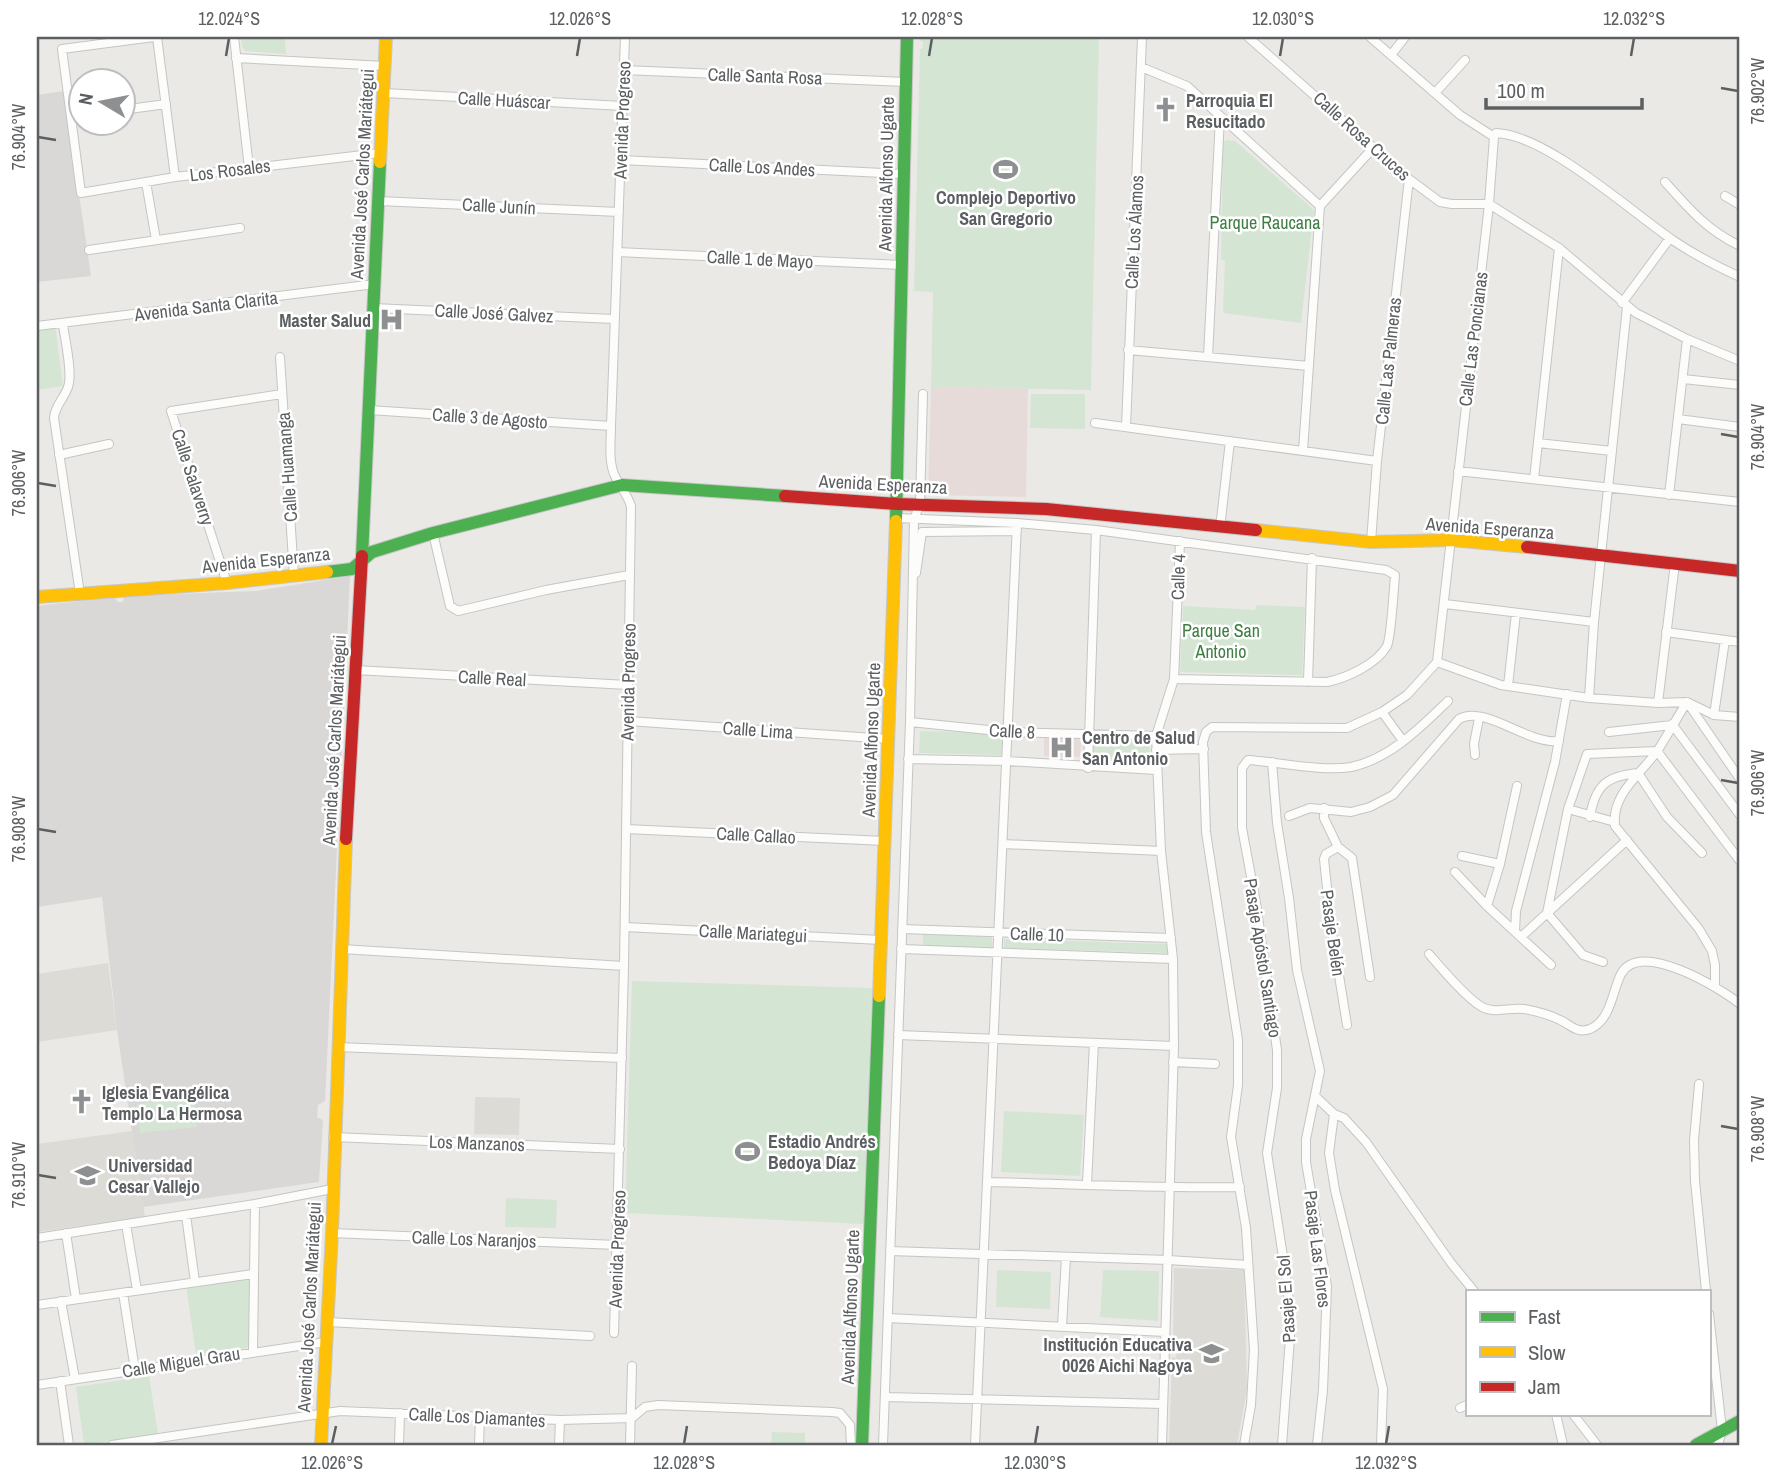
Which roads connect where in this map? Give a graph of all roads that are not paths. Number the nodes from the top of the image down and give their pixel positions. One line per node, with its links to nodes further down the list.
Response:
1 (156, 37): 15 (street); 20 (street)
2 (233, 37): 11 (street)
3 (386, 37): 13 (street, Avenida José Carlos Mariátegui)
4 (625, 37): 16 (street, Avenida Progreso)
5 (907, 37): 17 (street, Avenida Alfonso Ugarte)
6 (1142, 37): 14 (street, Calle Los Álamos)
7 (1248, 37): 26 (street, Calle Rosa Cruces)
8 (1370, 37): 10 (street)
9 (1405, 37): 10 (street)
10 (1391, 55): 19 (street)
11 (236, 58): 13 (street); 29 (street)
12 (1465, 60): 19 (street)
13 (385, 66): 18 (street, Avenida José Carlos Mariátegui)
14 (1141, 67): 23 (street); 57 (street, Calle Los Álamos)
15 (66, 69)
16 (624, 70): 17 (street, Calle Santa Rosa); 21 (street, Avenida Progreso)
17 (906, 82): 30 (street, Avenida Alfonso Ugarte)
18 (384, 93): 21 (street, Calle Huáscar); 27 (street, Avenida José Carlos Mariátegui)
19 (1435, 93): 25 (street)
20 (166, 104): 22 (street); 31 (street)
21 (623, 106): 28 (street, Avenida Progreso)
22 (136, 108)
23 (1220, 117): 39 (street); 59 (street)
24 (77, 136): 33 (street, Los Rosales)
25 (1494, 137): 37 (street, Calle Las Poncianas); 42 (street)
26 (1374, 147): 32 (street, Calle Rosa Cruces); 39 (street)
27 (380, 153): 29 (street, Los Rosales); 36 (street, Avenida José Carlos Mariátegui)
28 (621, 160): 30 (street, Calle Los Andes); 40 (street, Avenida Progreso)
29 (249, 168): 31 (street, Los Rosales)
30 (903, 174): 48 (street, Avenida Alfonso Ugarte)
31 (175, 177): 33 (street, Los Rosales)
32 (1409, 179): 37 (street, Calle Rosa Cruces); 78 (street, Calle Las Palmeras)
33 (146, 182): 43 (street)
34 (1665, 182): 44 (street)
35 (1725, 196): 38 (street)
36 (379, 201): 40 (street, Calle Junín); 50 (street, Avenida José Carlos Mariátegui)
37 (1489, 204): 45 (street); 79 (street, Calle Las Poncianas)
38 (1740, 205)
39 (1320, 206): 61 (street)
40 (619, 212): 47 (street, Avenida Progreso)
41 (240, 228): 43 (street)
42 (1670, 238): 49 (street); 51 (street)
43 (156, 240): 46 (street)
44 (1740, 246)
45 (1559, 248): 51 (street); 73 (street)
46 (89, 250)
47 (617, 252): 48 (street, Calle 1 de Mayo); 53 (street, Avenida Progreso)
48 (902, 265): 86 (street, Avenida Alfonso Ugarte)
49 (1740, 277)
50 (375, 284): 52 (street, Avenida José Carlos Mariátegui); 54 (street, Avenida Santa Clarita)
51 (1625, 305): 56 (street); 76 (street)
52 (374, 308): 53 (street, Calle José Galvez); 66 (street, Avenida José Carlos Mariátegui)
53 (614, 319): 69 (street, Avenida Progreso)
54 (63, 324): 55 (street, Avenida Santa Clarita); 77 (street)
55 (37, 326)
56 (1688, 339): 60 (street); 62 (street)
57 (1128, 351): 59 (street); 70 (street, Calle Los Álamos)
58 (280, 357): 64 (street, Calle Huamanga)
59 (1208, 358): 61 (street)
60 (1740, 361)
61 (1309, 366): 75 (street)
62 (1683, 379): 63 (street); 67 (street)
63 (1740, 385)
64 (282, 394): 102 (street, Calle Huamanga); 103 (street, Calle Salaverry)
65 (923, 394): 85 (street)
66 (369, 410): 69 (street, Calle 3 de Agosto); 98 (street, Avenida José Carlos Mariátegui)
67 (1678, 419): 71 (street); 83 (street)
68 (1096, 423): 70 (street)
69 (611, 426): 81 (street, Avenida Progreso)
70 (1126, 427): 72 (street)
71 (1740, 427)
72 (1230, 441): 75 (street); 90 (street)
73 (1538, 443): 76 (street); 80 (street)
74 (109, 444): 77 (street)
75 (1303, 451): 78 (street)
76 (1612, 451): 82 (street)
77 (60, 455): 105 (street)
78 (1377, 461): 95 (street, Calle Las Palmeras)
79 (1458, 471): 80 (street); 93 (street, Calle Las Poncianas)
80 (1534, 479): 82 (street)
81 (622, 485): 86 (street, Avenida Esperanza); 92 (street, Avenida Esperanza); 101 (street, Avenida Progreso)
82 (1608, 486): 83 (street); 96 (street)
83 (1669, 495): 84 (street)
84 (1740, 502)
85 (920, 503): 86 (street, Avenida Esperanza); 88 (street); 90 (street, Avenida Esperanza)
86 (897, 504): 87 (street, Avenida Alfonso Ugarte)
87 (897, 518): 88 (street); 135 (street, Avenida Alfonso Ugarte)
88 (914, 520): 89 (street); 104 (street)
89 (1017, 527): 91 (street); 104 (street); 131 (street)
90 (1220, 528): 95 (street, Avenida Esperanza)
91 (1096, 530): 94 (street); 133 (street)
92 (433, 533): 98 (street, Avenida Esperanza); 101 (street)
93 (1451, 540): 95 (street, Avenida Esperanza); 96 (street, Avenida Esperanza); 107 (street, Calle Las Poncianas)
94 (1180, 541): 97 (street); 115 (street, Calle 4)
95 (1371, 542)
96 (1601, 555): 99 (street, Avenida Esperanza); 109 (street)
97 (1312, 558): 116 (street); 116 (street)
98 (362, 560): 102 (street, Avenida Esperanza); 114 (street, Avenida José Carlos Mariátegui)
99 (1675, 564): 100 (street, Avenida Esperanza); 110 (street)
100 (1740, 571)
101 (629, 575): 117 (street, Avenida Progreso)
102 (294, 576): 103 (street, Avenida Esperanza)
103 (227, 583): 105 (street, Avenida Esperanza)
104 (913, 584): 129 (street)
105 (80, 594): 106 (street, Avenida Esperanza)
106 (37, 597)
107 (1445, 604): 108 (street); 113 (street, Calle Las Poncianas)
108 (1516, 613): 109 (street); 118 (street)
109 (1594, 622): 120 (street)
110 (1667, 632): 111 (street); 123 (street)
111 (1725, 640): 112 (street); 125 (street)
112 (1740, 642)
113 (1437, 662): 118 (street); 124 (street)
114 (355, 670): 117 (street, Calle Real); 175 (street, Avenida José Carlos Mariátegui)
115 (1174, 679): 116 (street); 134 (street, Calle 4)
116 (1308, 682)
117 (628, 685): 128 (street, Avenida Progreso)
118 (1508, 686): 119 (street)
119 (1567, 694): 120 (street); 137 (street)
120 (1589, 698): 123 (street)
121 (1448, 701): 136 (street)
122 (1687, 702): 123 (street); 125 (street); 130 (street); 148 (street)
123 (1658, 703)
124 (1382, 712): 136 (street); 138 (street)
125 (1714, 715): 126 (street)
126 (1740, 717)
127 (1479, 718): 137 (street); 141 (street); 150 (street)
128 (628, 721): 135 (street, Calle Lima); 156 (street, Avenida Progreso)
129 (910, 722): 131 (street, Calle 8); 142 (street)
130 (1672, 725): 132 (street); 140 (street); 152 (street)
131 (1008, 732): 133 (street, Calle 8); 143 (street)
132 (1609, 732)
133 (1087, 734): 134 (street, Calle 8); 145 (street)
134 (1156, 736): 139 (street, Calle 4)
135 (889, 739): 158 (street, Avenida Alfonso Ugarte)
136 (1403, 741): 144 (street)
137 (1559, 741): 172 (street)
138 (1204, 749): 139 (street); 203 (street)
139 (1156, 750): 146 (street, Calle 4)
140 (1657, 751): 147 (street); 151 (street); 164 (street)
141 (1475, 755)
142 (908, 758): 143 (street); 170 (street)
143 (1007, 761): 145 (street); 159 (street)
144 (1272, 762): 196 (street, Pasaje Las Flores); 200 (street, Pasaje Apóstol Santiago)
145 (1087, 768): 146 (street)
146 (1156, 770): 161 (street, Calle 4)
147 (1638, 773): 154 (street); 155 (street); 162 (street)
148 (1740, 779)
149 (1517, 786): 165 (street)
150 (1324, 808): 153 (street); 160 (street)
151 (1568, 809): 154 (street); 168 (street)
152 (1740, 815)
153 (1289, 816)
154 (1590, 817): 155 (street)
155 (1615, 822): 157 (street)
156 (626, 829): 158 (street, Calle Callao); 169 (street, Avenida Progreso)
157 (1627, 839): 168 (street); 184 (street)
158 (885, 841): 174 (street, Avenida Alfonso Ugarte)
159 (1003, 844): 161 (street); 171 (street)
160 (1338, 847): 183 (street); 186 (street, Pasaje Belén)
161 (1161, 851): 173 (street, Calle 4)
162 (1702, 853)
163 (1462, 856): 165 (street)
164 (1740, 861)
165 (1500, 864): 167 (street)
166 (1455, 872): 167 (street)
167 (1487, 906): 172 (street)
168 (1547, 914): 172 (street); 180 (street)
169 (625, 927): 174 (street, Calle Mariategui); 182 (street, Avenida Progreso)
170 (902, 929): 171 (street, Calle 10); 176 (street)
171 (999, 932): 173 (street, Calle 10); 177 (street)
172 (1518, 934): 181 (street)
173 (1171, 938): 179 (street, Calle 4)
174 (881, 940): 262 (street, Avenida Alfonso Ugarte)
175 (341, 949): 182 (street); 191 (street, Avenida José Carlos Mariátegui)
176 (901, 949): 177 (street); 187 (street)
177 (998, 952): 179 (street); 188 (street)
178 (1429, 954): 184 (street)
179 (1173, 959): 190 (street, Calle 4)
180 (1603, 962)
181 (1550, 965)
182 (624, 966): 192 (street, Avenida Progreso)
183 (1370, 977)
184 (1715, 985): 185 (street)
185 (1740, 1004)
186 (1348, 1025)
187 (898, 1035): 188 (street); 213 (street)
188 (993, 1039): 189 (street); 201 (street)
189 (1094, 1042): 190 (street); 202 (street)
190 (1174, 1046): 193 (street, Calle 4)
191 (337, 1047): 192 (street); 198 (street, Avenida José Carlos Mariátegui)
192 (622, 1058): 199 (street, Avenida Progreso)
193 (1173, 1062): 194 (street); 205 (street, Calle 4)
194 (1215, 1064)
195 (1699, 1084): 222 (street)
196 (1315, 1096): 197 (street); 268 (street, Pasaje Las Flores)
197 (1334, 1114): 221 (street); 269 (street)
198 (333, 1137): 199 (street, Los Manzanos); 204 (street, Avenida José Carlos Mariátegui)
199 (620, 1149): 212 (street, Avenida Progreso)
200 (1268, 1153): 267 (street, Pasaje El Sol)
201 (987, 1182): 202 (street); 214 (street)
202 (1087, 1184): 205 (street)
203 (1240, 1187): 205 (street); 217 (street)
204 (332, 1189): 206 (street); 210 (street, Avenida José Carlos Mariátegui)
205 (1169, 1189): 216 (street, Calle 4)
206 (255, 1204): 207 (street); 218 (street)
207 (186, 1215): 208 (street); 219 (street)
208 (126, 1224): 209 (street); 220 (street)
209 (65, 1233): 211 (street); 224 (street)
210 (332, 1233): 212 (street, Calle Los Naranjos); 229 (street, Avenida José Carlos Mariátegui)
211 (37, 1238)
212 (617, 1245): 233 (street, Avenida Progreso)
213 (890, 1251): 214 (street); 227 (street)
214 (984, 1255): 215 (street); 228 (street)
215 (1066, 1257): 216 (street); 231 (street)
216 (1168, 1260): 217 (street); 232 (street, Calle 4)
217 (1248, 1265): 266 (street)
218 (253, 1274): 219 (street); 236 (street)
219 (195, 1282): 220 (street)
220 (137, 1290): 223 (street)
221 (1473, 1290)
222 (1706, 1290)
223 (123, 1293): 224 (street); 238 (street)
224 (75, 1299): 225 (street)
225 (61, 1301): 226 (street); 239 (street)
226 (37, 1305)
227 (888, 1318): 228 (street); 242 (street)
228 (982, 1321): 231 (street); 243 (street)
229 (328, 1322): 234 (street); 235 (street, Avenida José Carlos Mariátegui)
230 (1710, 1323): 253 (street)
231 (1062, 1326): 232 (street)
232 (1165, 1332): 244 (street, Calle 4)
233 (614, 1333)
234 (590, 1336)
235 (326, 1342): 236 (street, Calle Miguel Grau); 245 (street, Avenida José Carlos Mariátegui)
236 (253, 1351): 238 (street, Calle Miguel Grau)
237 (632, 1366): 250 (street)
238 (135, 1370): 239 (street, Calle Miguel Grau)
239 (75, 1379): 240 (street, Calle Miguel Grau)
240 (60, 1381): 241 (street, Calle Miguel Grau); 254 (street)
241 (37, 1385)
242 (885, 1397): 243 (street); 263 (street)
243 (977, 1399): 244 (street); 264 (street)
244 (1163, 1404): 265 (street, Calle 4)
245 (322, 1413): 246 (street, Calle Los Diamantes); 255 (street, Calle Los Diamantes); 256 (street, Avenida José Carlos Mariátegui)
246 (400, 1413): 249 (street, Calle Los Diamantes); 257 (street)
247 (1556, 1416): 270 (street)
248 (1575, 1416): 271 (street)
249 (480, 1417): 251 (street, Calle Los Diamantes); 258 (street)
250 (632, 1418): 251 (street, Calle Los Diamantes); 260 (street); 261 (street)
251 (560, 1420): 259 (street)
252 (1740, 1421): 253 (street)
253 (1722, 1430): 272 (street); 273 (street)
254 (69, 1445)
255 (112, 1445)
256 (321, 1445)
257 (399, 1445)
258 (479, 1445)
259 (559, 1445)
260 (630, 1445)
261 (851, 1445)
262 (863, 1445)
263 (883, 1445)
264 (975, 1445)
265 (1162, 1445)
266 (1244, 1445)
267 (1282, 1445)
268 (1317, 1445)
269 (1381, 1445)
270 (1563, 1445)
271 (1597, 1445)
272 (1696, 1445)
273 (1718, 1445)

